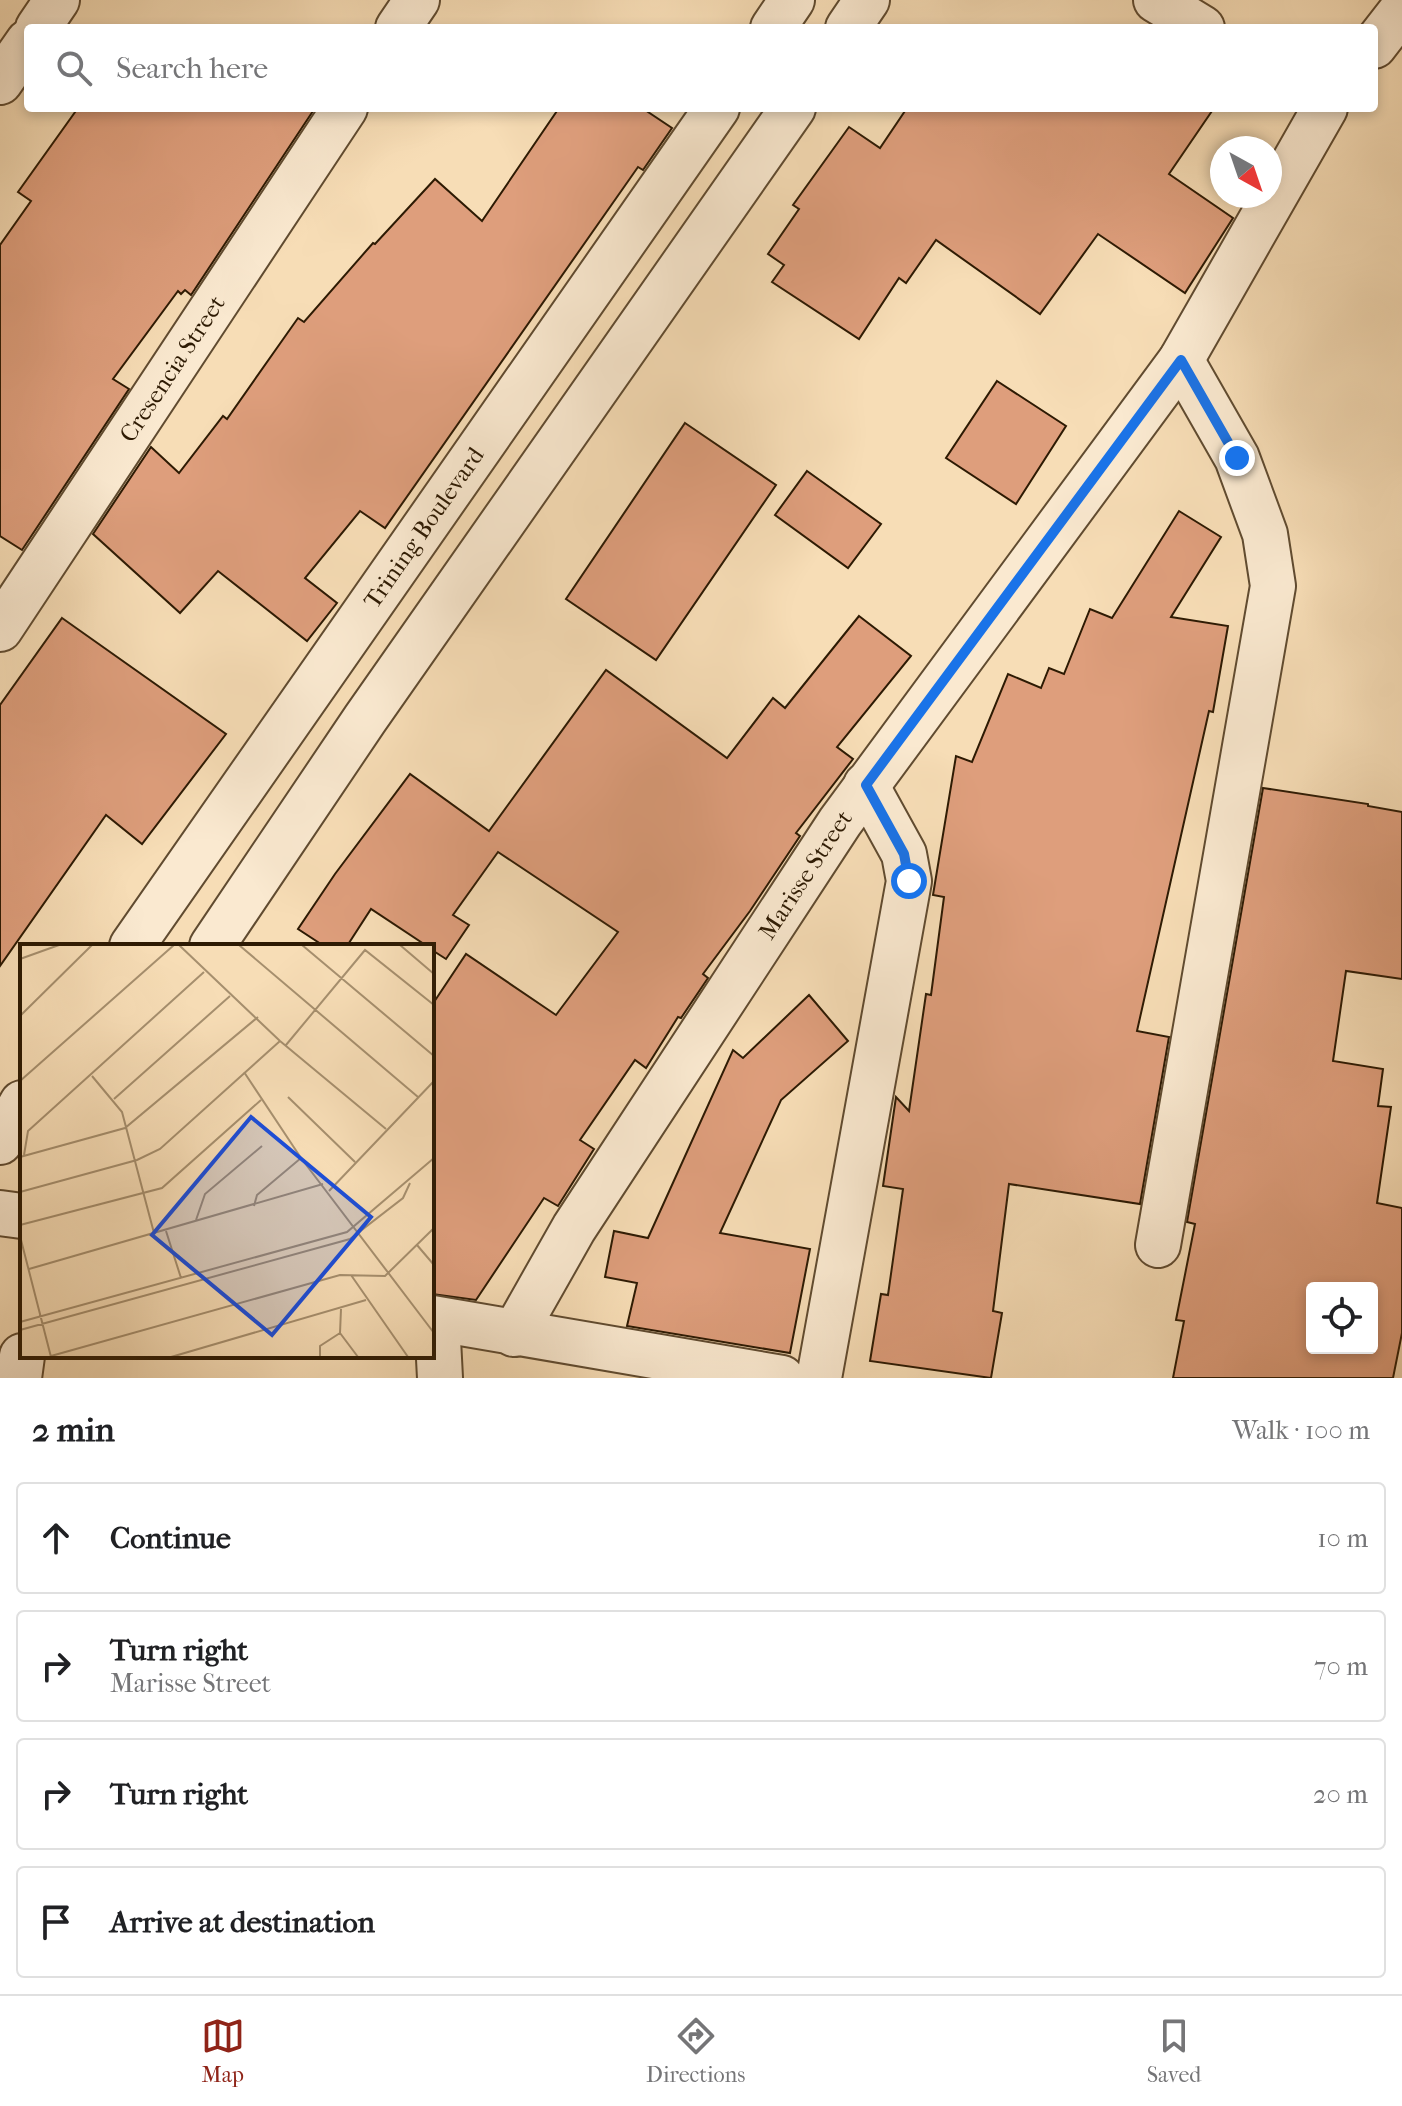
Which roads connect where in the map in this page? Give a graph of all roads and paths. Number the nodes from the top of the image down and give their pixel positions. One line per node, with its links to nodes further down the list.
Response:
1 (57, 0): 6 (street)
2 (417, 0): 7 (street)
3 (792, 0): 8 (street)
4 (867, 0): 9 (street)
5 (1156, 0): 10 (street)
6 (41, 24)
7 (401, 24)
8 (776, 24)
9 (851, 24)
10 (1195, 24)
11 (24, 48): 12 (street)
12 (0, 82)
13 (342, 112): 18 (street, Cresencia Street)
14 (714, 112): 20 (street, Trining Boulevard)
15 (790, 112): 21 (street)
16 (1323, 112): 17 (street, Marisse Street)
17 (1181, 360): 19 (street, Marisse Street); 26 (street)
18 (0, 629)
19 (866, 785): 28 (street, Marisse Street); 33 (street)
20 (133, 944)
21 (213, 944)
22 (20, 1107): 23 (street)
23 (0, 1142)
24 (0, 1213): 25 (street)
25 (20, 1216)
26 (1158, 1245)
27 (434, 1319): 28 (street); 31 (street)
28 (514, 1334): 32 (street)
29 (22, 1358): 30 (street)
30 (19, 1378)
31 (440, 1378)
32 (782, 1378)
33 (819, 1378)

